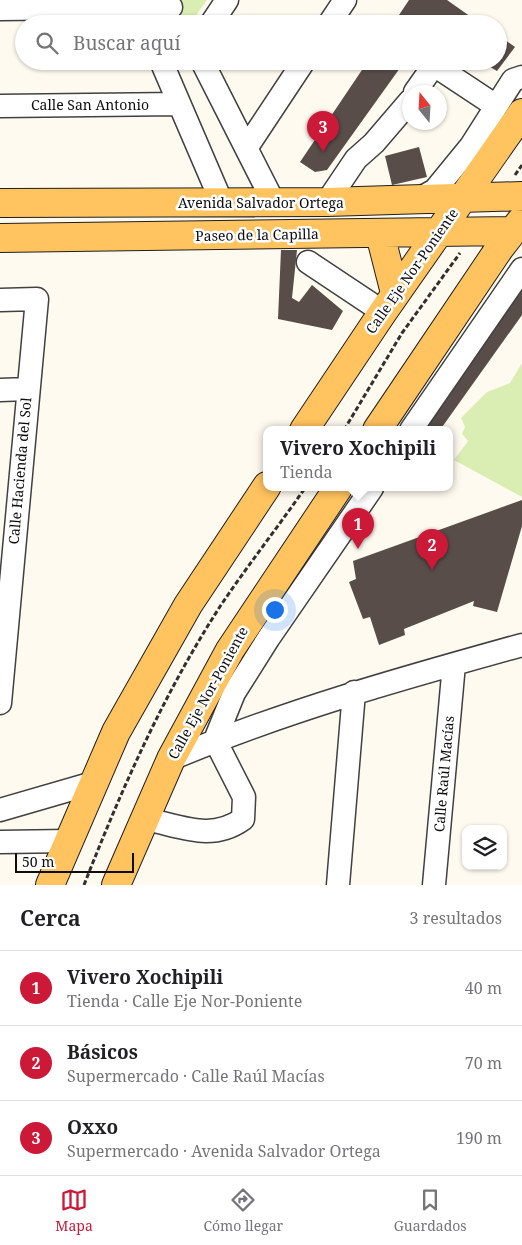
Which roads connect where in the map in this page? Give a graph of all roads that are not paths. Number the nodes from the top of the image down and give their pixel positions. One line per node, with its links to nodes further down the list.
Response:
1 (227, 0): 6 (street)
2 (345, 0): 7 (street)
3 (0, 9): 4 (street)
4 (139, 10): 5 (street)
5 (173, 10)
6 (217, 15)
7 (335, 15)
8 (165, 70): 15 (street)
9 (207, 70): 20 (street)
10 (298, 70): 20 (street)
11 (430, 70): 14 (street)
12 (442, 70): 17 (street)
13 (522, 77): 17 (street)
14 (420, 85)
15 (179, 104): 16 (street, Calle San Antonio); 26 (street)
16 (0, 106)
17 (496, 106): 23 (street)
18 (402, 110): 24 (street)
19 (522, 113): 22 (main road, Calle Eje Nor-Poniente)
20 (246, 147): 27 (street)
21 (522, 196): 22 (main road, Avenida Salvador Ortega)
22 (463, 199): 23 (main road, Avenida Salvador Ortega); 28 (main road, Calle Eje Nor-Poniente)
23 (417, 200): 24 (main road, Avenida Salvador Ortega)
24 (327, 202): 27 (main road, Avenida Salvador Ortega)
25 (0, 203): 26 (main road, Avenida Salvador Ortega)
26 (222, 203): 27 (main road, Avenida Salvador Ortega)
27 (274, 203)
28 (439, 233): 29 (main road, Paseo de la Capilla); 31 (main road, Paseo de la Capilla); 35 (main road, Calle Eje Nor-Poniente)
29 (380, 234): 30 (main road, Paseo de la Capilla); 35 (main road)
30 (0, 238)
31 (514, 239): 39 (main road)
32 (308, 262): 35 (street)
33 (522, 269): 40 (street)
34 (0, 300): 36 (street, Calle Hacienda del Sol)
35 (389, 302): 38 (main road, Calle Eje Nor-Poniente)
36 (28, 389): 37 (street); 41 (street, Calle Hacienda del Sol)
37 (0, 390)
38 (307, 426)
39 (379, 426)
40 (414, 426)
41 (9, 487): 45 (street, Calle Hacienda del Sol)
42 (264, 491): 52 (main road)
43 (336, 491): 51 (main road, Calle Eje Nor-Poniente)
44 (370, 491): 50 (street)
45 (5, 584): 49 (street, Calle Hacienda del Sol)
46 (522, 645): 47 (street)
47 (454, 664): 48 (street); 60 (street, Calle Raúl Macías)
48 (354, 692): 50 (street); 59 (street)
49 (0, 703)
50 (215, 740): 51 (street); 54 (street)
51 (171, 759): 54 (main road, Calle Eje Nor-Poniente)
52 (93, 783): 53 (street); 55 (main road)
53 (0, 810)
54 (145, 818): 57 (main road, Calle Eje Nor-Poniente)
55 (68, 841): 56 (street); 58 (main road)
56 (0, 842)
57 (122, 884)
58 (50, 885)
59 (338, 885)
60 (434, 885)

